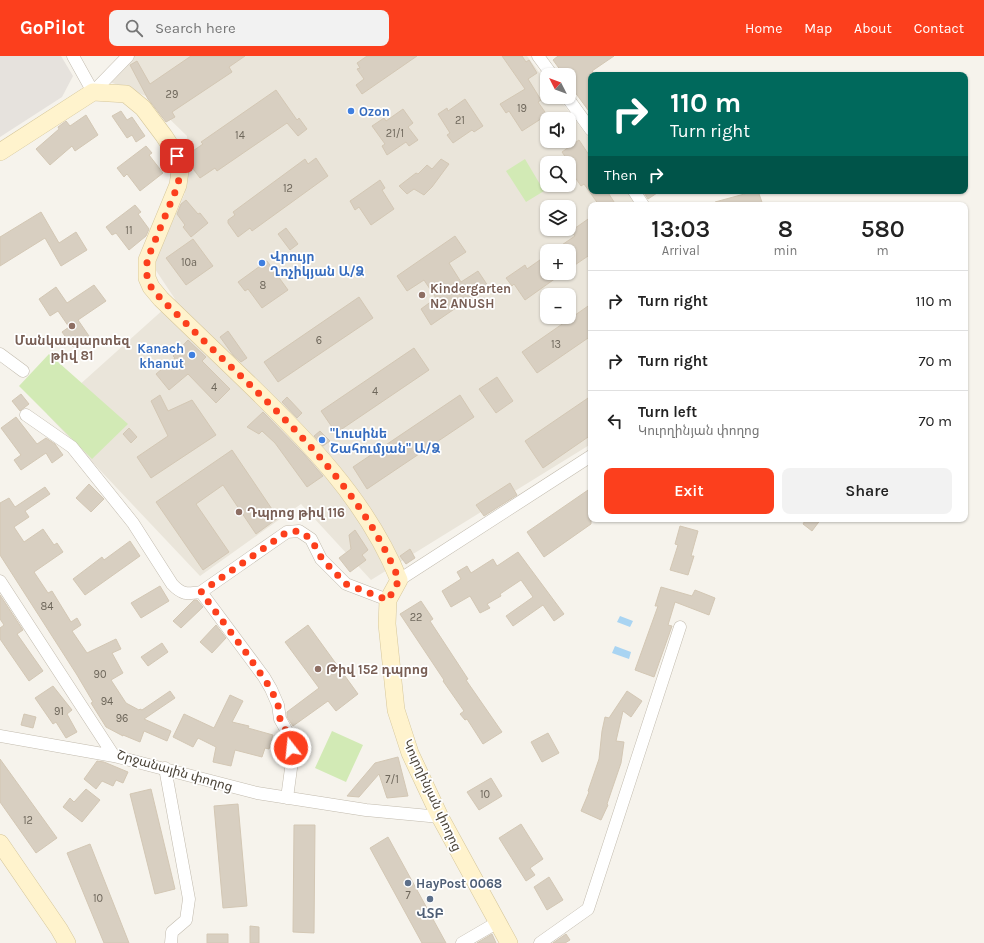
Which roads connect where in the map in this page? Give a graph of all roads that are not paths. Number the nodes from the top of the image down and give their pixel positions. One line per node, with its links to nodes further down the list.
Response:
1 (73, 56): 5 (street)
2 (128, 56): 5 (street)
3 (538, 56): 4 (street)
4 (547, 68)
5 (93, 92): 8 (street); 13 (street)
6 (572, 104): 7 (street)
7 (588, 126)
8 (0, 152)
9 (0, 354): 10 (street)
10 (23, 371)
11 (26, 416): 15 (street)
12 (588, 458): 13 (street, Կուրղինյան փողոց)
13 (399, 580): 16 (street, Կուրղինյան փողոց)
14 (0, 581): 19 (street, Շրջանային փողոց)
15 (201, 592): 16 (street); 21 (street)
16 (388, 600): 22 (street, Կուրղինյան փողոց)
17 (680, 626): 29 (street)
18 (0, 736): 19 (street)
19 (114, 756): 20 (street, Շրջանային փողոց)
20 (164, 768): 21 (street, Շրջանային փողոց); 26 (street)
21 (287, 798): 22 (street, Շրջանային փողոց)
22 (440, 817): 24 (street, Կուրղինյան փողոց)
23 (0, 843): 25 (street)
24 (498, 922): 27 (street); 28 (street, Կուրղինյան փողոց)
25 (67, 943)
26 (172, 943)
27 (462, 943)
28 (509, 943)
29 (540, 943)

